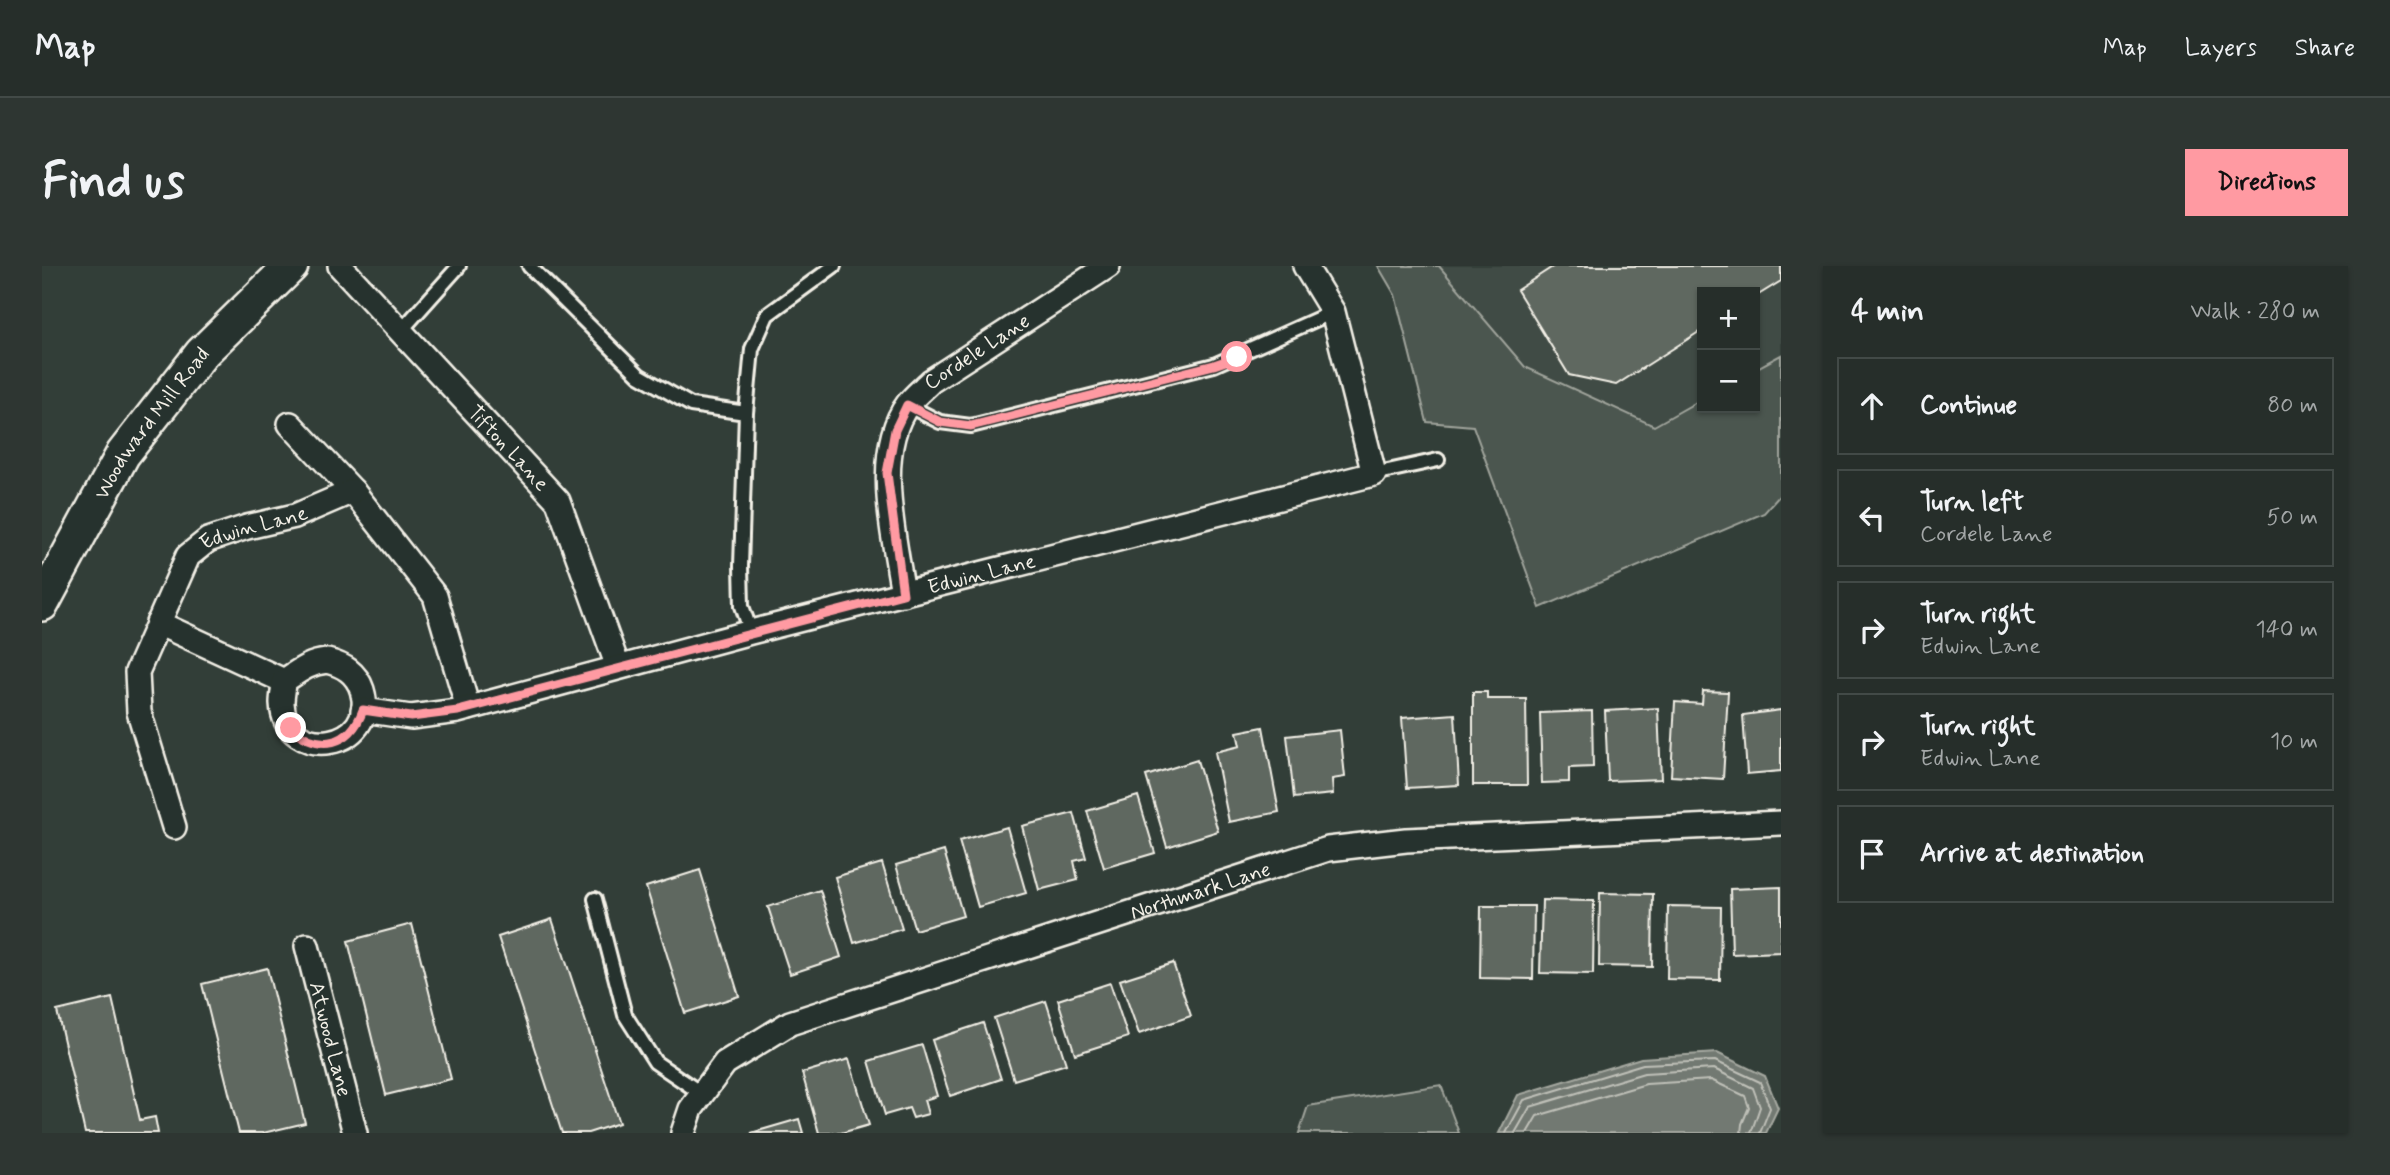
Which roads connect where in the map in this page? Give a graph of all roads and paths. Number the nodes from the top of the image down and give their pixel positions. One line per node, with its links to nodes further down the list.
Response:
1 (291, 266): 17 (street, Woodward Mill Road)
2 (341, 266): 9 (street, Tifton Lane)
3 (460, 266): 9 (lane)
4 (529, 266): 11 (lane)
5 (834, 266): 11 (lane)
6 (1108, 266): 10 (street, Cordele Lane)
7 (1305, 266): 8 (street)
8 (1333, 312): 10 (lane); 14 (street)
9 (400, 332): 20 (street, Tifton Lane)
10 (907, 405): 16 (street, Cordele Lane)
11 (746, 413): 19 (lane)
12 (290, 424): 15 (street)
13 (1438, 460): 14 (lane)
14 (1374, 474): 16 (street, Edwin Lane)
15 (353, 491): 18 (street, Edwin Lane); 22 (street)
16 (903, 594): 19 (street, Edwin Lane)
17 (42, 604)
18 (158, 623): 21 (street); 25 (street, Edwin Lane)
19 (751, 632): 20 (street, Edwin Lane)
20 (618, 667): 22 (street, Edwin Lane)
21 (284, 681): 23 (street); 23 (street)
22 (468, 708): 23 (street, Edwin Lane)
23 (363, 710)
24 (1781, 823): 28 (street, Northmark Lane)
25 (174, 827)
26 (595, 899): 28 (lane)
27 (307, 946): 29 (street, Atwood Lane)
28 (702, 1094): 30 (street, Northmark Lane)
29 (355, 1133)
30 (683, 1133)

